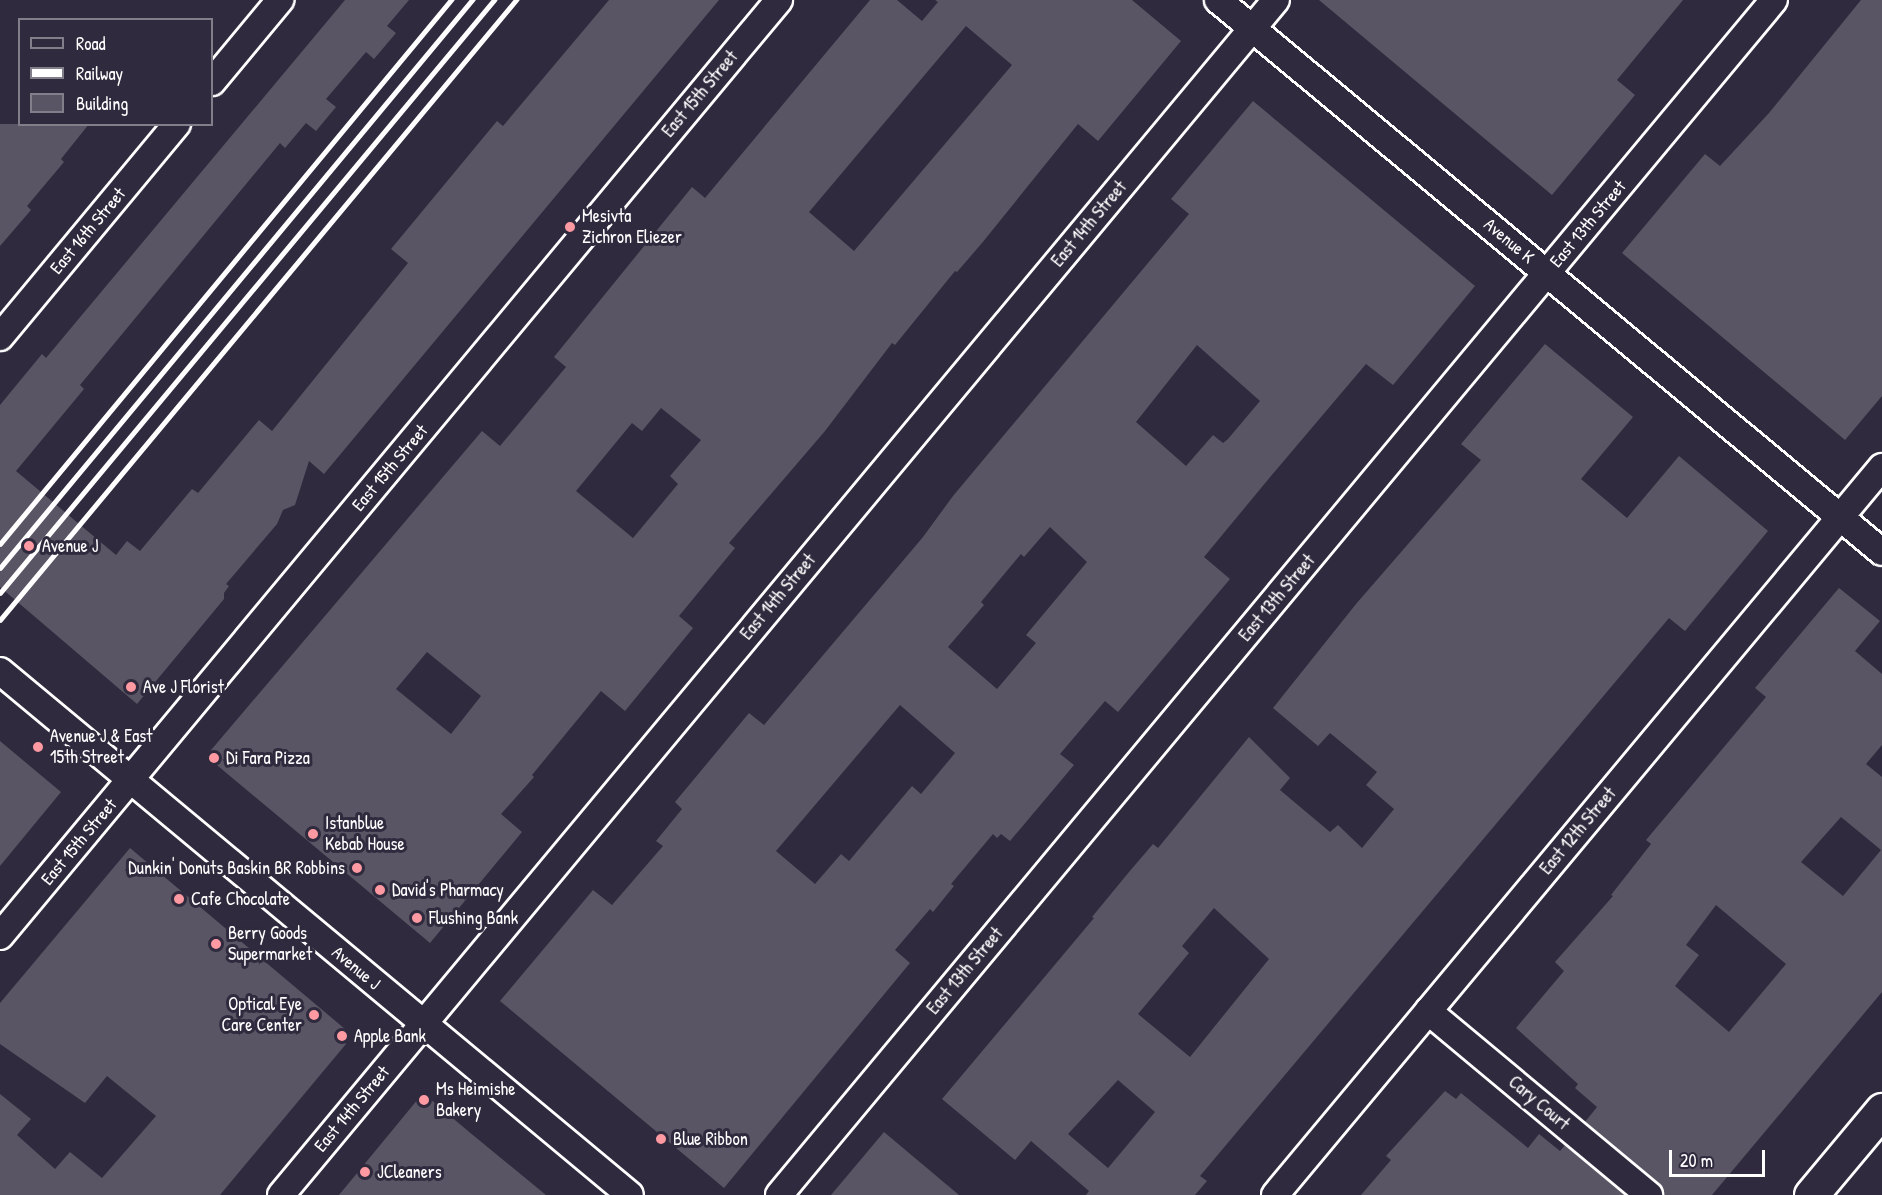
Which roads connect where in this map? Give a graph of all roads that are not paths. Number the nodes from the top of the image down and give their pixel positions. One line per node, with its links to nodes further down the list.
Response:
1 (280, 0): 7 (street)
2 (779, 0): 15 (street, East 15th Street)
3 (1218, 0): 6 (street, Avenue K)
4 (1275, 0): 6 (street, East 14th Street)
5 (1774, 0): 9 (street, East 13th Street)
6 (1252, 28): 9 (street, Avenue K); 18 (street, East 14th Street)
7 (213, 81)
8 (175, 126): 10 (street, East 16th Street)
9 (1547, 273): 12 (street, Avenue K); 22 (street, East 13th Street)
10 (0, 337)
11 (1882, 466): 12 (street, East 12th Street)
12 (1840, 517): 13 (street, Avenue K); 17 (street, East 12th Street)
13 (1882, 552)
14 (0, 671): 15 (street, Avenue J)
15 (130, 779): 16 (street, East 15th Street); 18 (street, Avenue J)
16 (0, 936)
17 (1428, 1011): 23 (street, East 12th Street); 24 (street, Cary Court)
18 (423, 1023): 20 (street, East 14th Street); 21 (street, Avenue J)
19 (1882, 1110): 25 (main road)
20 (280, 1195)
21 (630, 1195)
22 (779, 1195)
23 (1275, 1195)
24 (1649, 1195)
25 (1811, 1195)

